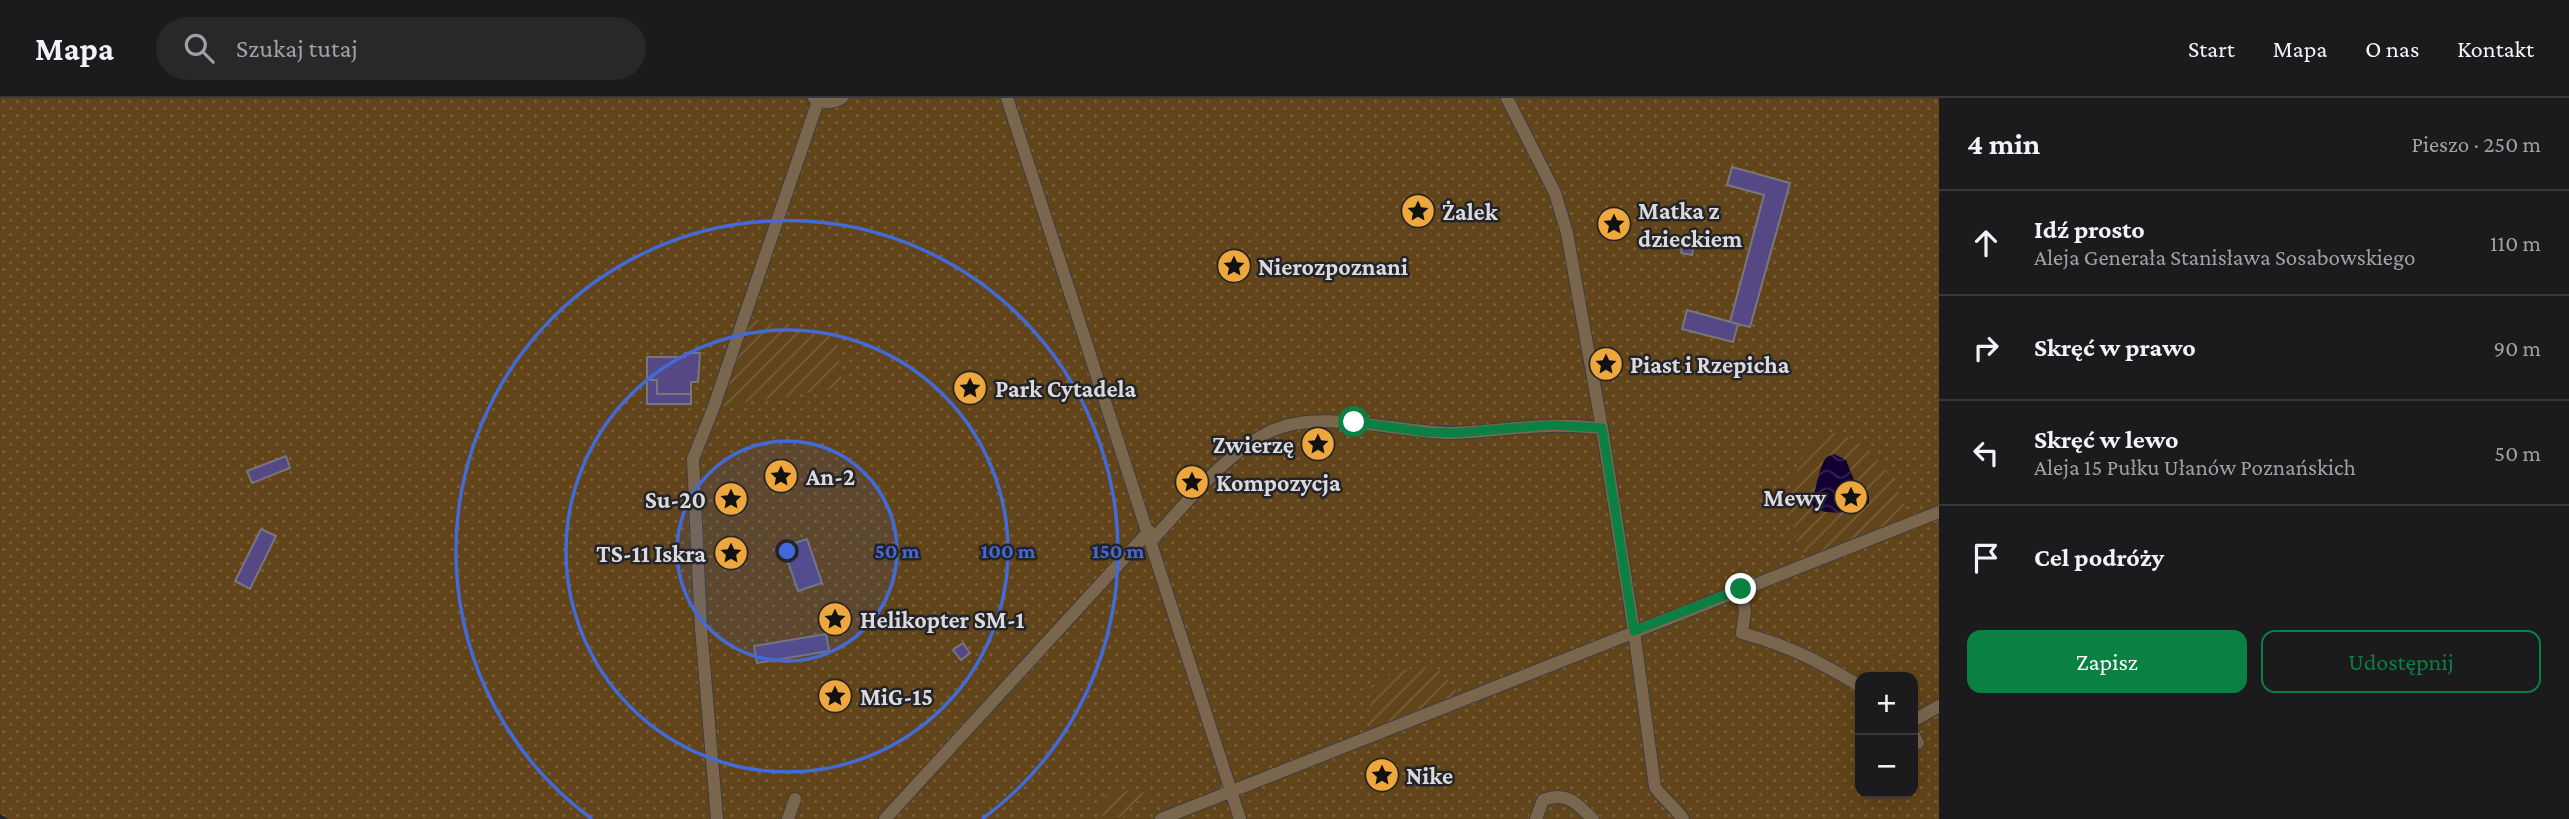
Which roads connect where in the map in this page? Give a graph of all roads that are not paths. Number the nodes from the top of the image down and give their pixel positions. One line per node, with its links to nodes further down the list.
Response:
1 (842, 98): 4 (street)
2 (1007, 98): 7 (street)
3 (1507, 98): 5 (street)
4 (816, 99): 15 (street)
5 (1602, 428): 7 (street); 9 (street)
6 (1939, 512): 8 (street)
7 (1150, 536): 13 (street); 17 (street)
8 (1741, 589): 9 (street); 10 (street)
9 (1634, 631): 13 (street); 22 (street)
10 (1855, 683)
11 (1939, 706): 12 (street)
12 (1918, 718)
13 (1232, 791): 18 (street); 19 (street)
14 (794, 799): 16 (street)
15 (716, 819)
16 (788, 819)
17 (885, 819)
18 (1161, 819)
19 (1240, 819)
20 (1536, 819): 21 (street)
21 (1593, 819)
22 (1683, 819)

